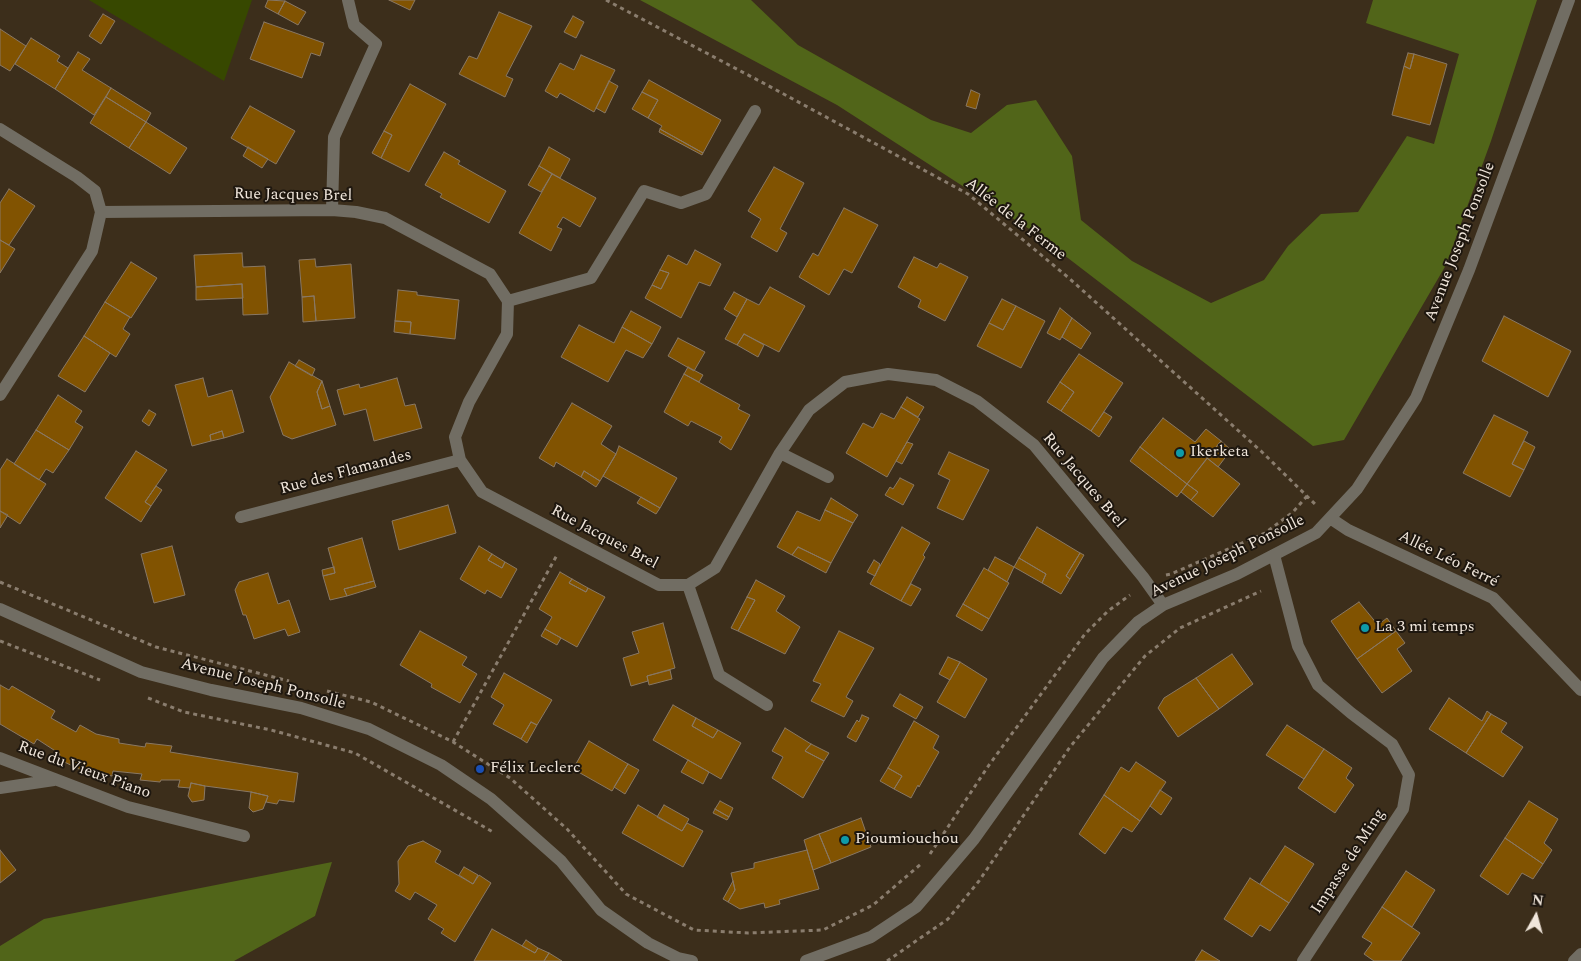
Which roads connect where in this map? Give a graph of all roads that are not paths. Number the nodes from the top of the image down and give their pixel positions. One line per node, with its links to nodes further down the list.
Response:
1 (348, 0): 5 (street)
2 (1569, 0): 13 (street, Avenue Joseph Ponsolle)
3 (755, 111): 7 (street)
4 (0, 129): 6 (street)
5 (332, 210): 6 (street, Rue Jacques Brel); 7 (street, Rue Jacques Brel)
6 (101, 212): 8 (street)
7 (508, 301): 10 (street, Rue Jacques Brel)
8 (0, 395)
9 (780, 453): 11 (street); 15 (street, Rue Jacques Brel); 16 (street, Rue Jacques Brel)
10 (460, 460): 12 (street, Rue des Flamandes); 15 (street, Rue Jacques Brel)
11 (828, 477)
12 (241, 517)
13 (1330, 518): 14 (street, Avenue Joseph Ponsolle); 18 (street, Allée Léo Ferré)
14 (1274, 555): 16 (street, Avenue Joseph Ponsolle); 28 (street, Impasse de Ming)
15 (688, 585): 19 (street)
16 (1163, 605): 27 (street, Avenue Joseph Ponsolle)
17 (0, 609): 25 (street, Avenue Joseph Ponsolle)
18 (1581, 690)
19 (767, 705)
20 (0, 758): 21 (street, Rue du Vieux Piano)
21 (56, 780): 22 (street); 23 (street, Rue du Vieux Piano)
22 (0, 788)
23 (244, 836)
24 (1581, 954): 29 (street)
25 (677, 959): 26 (street, Avenue Joseph Ponsolle)
26 (692, 961)
27 (806, 961)
28 (1303, 961)
29 (1574, 961)

